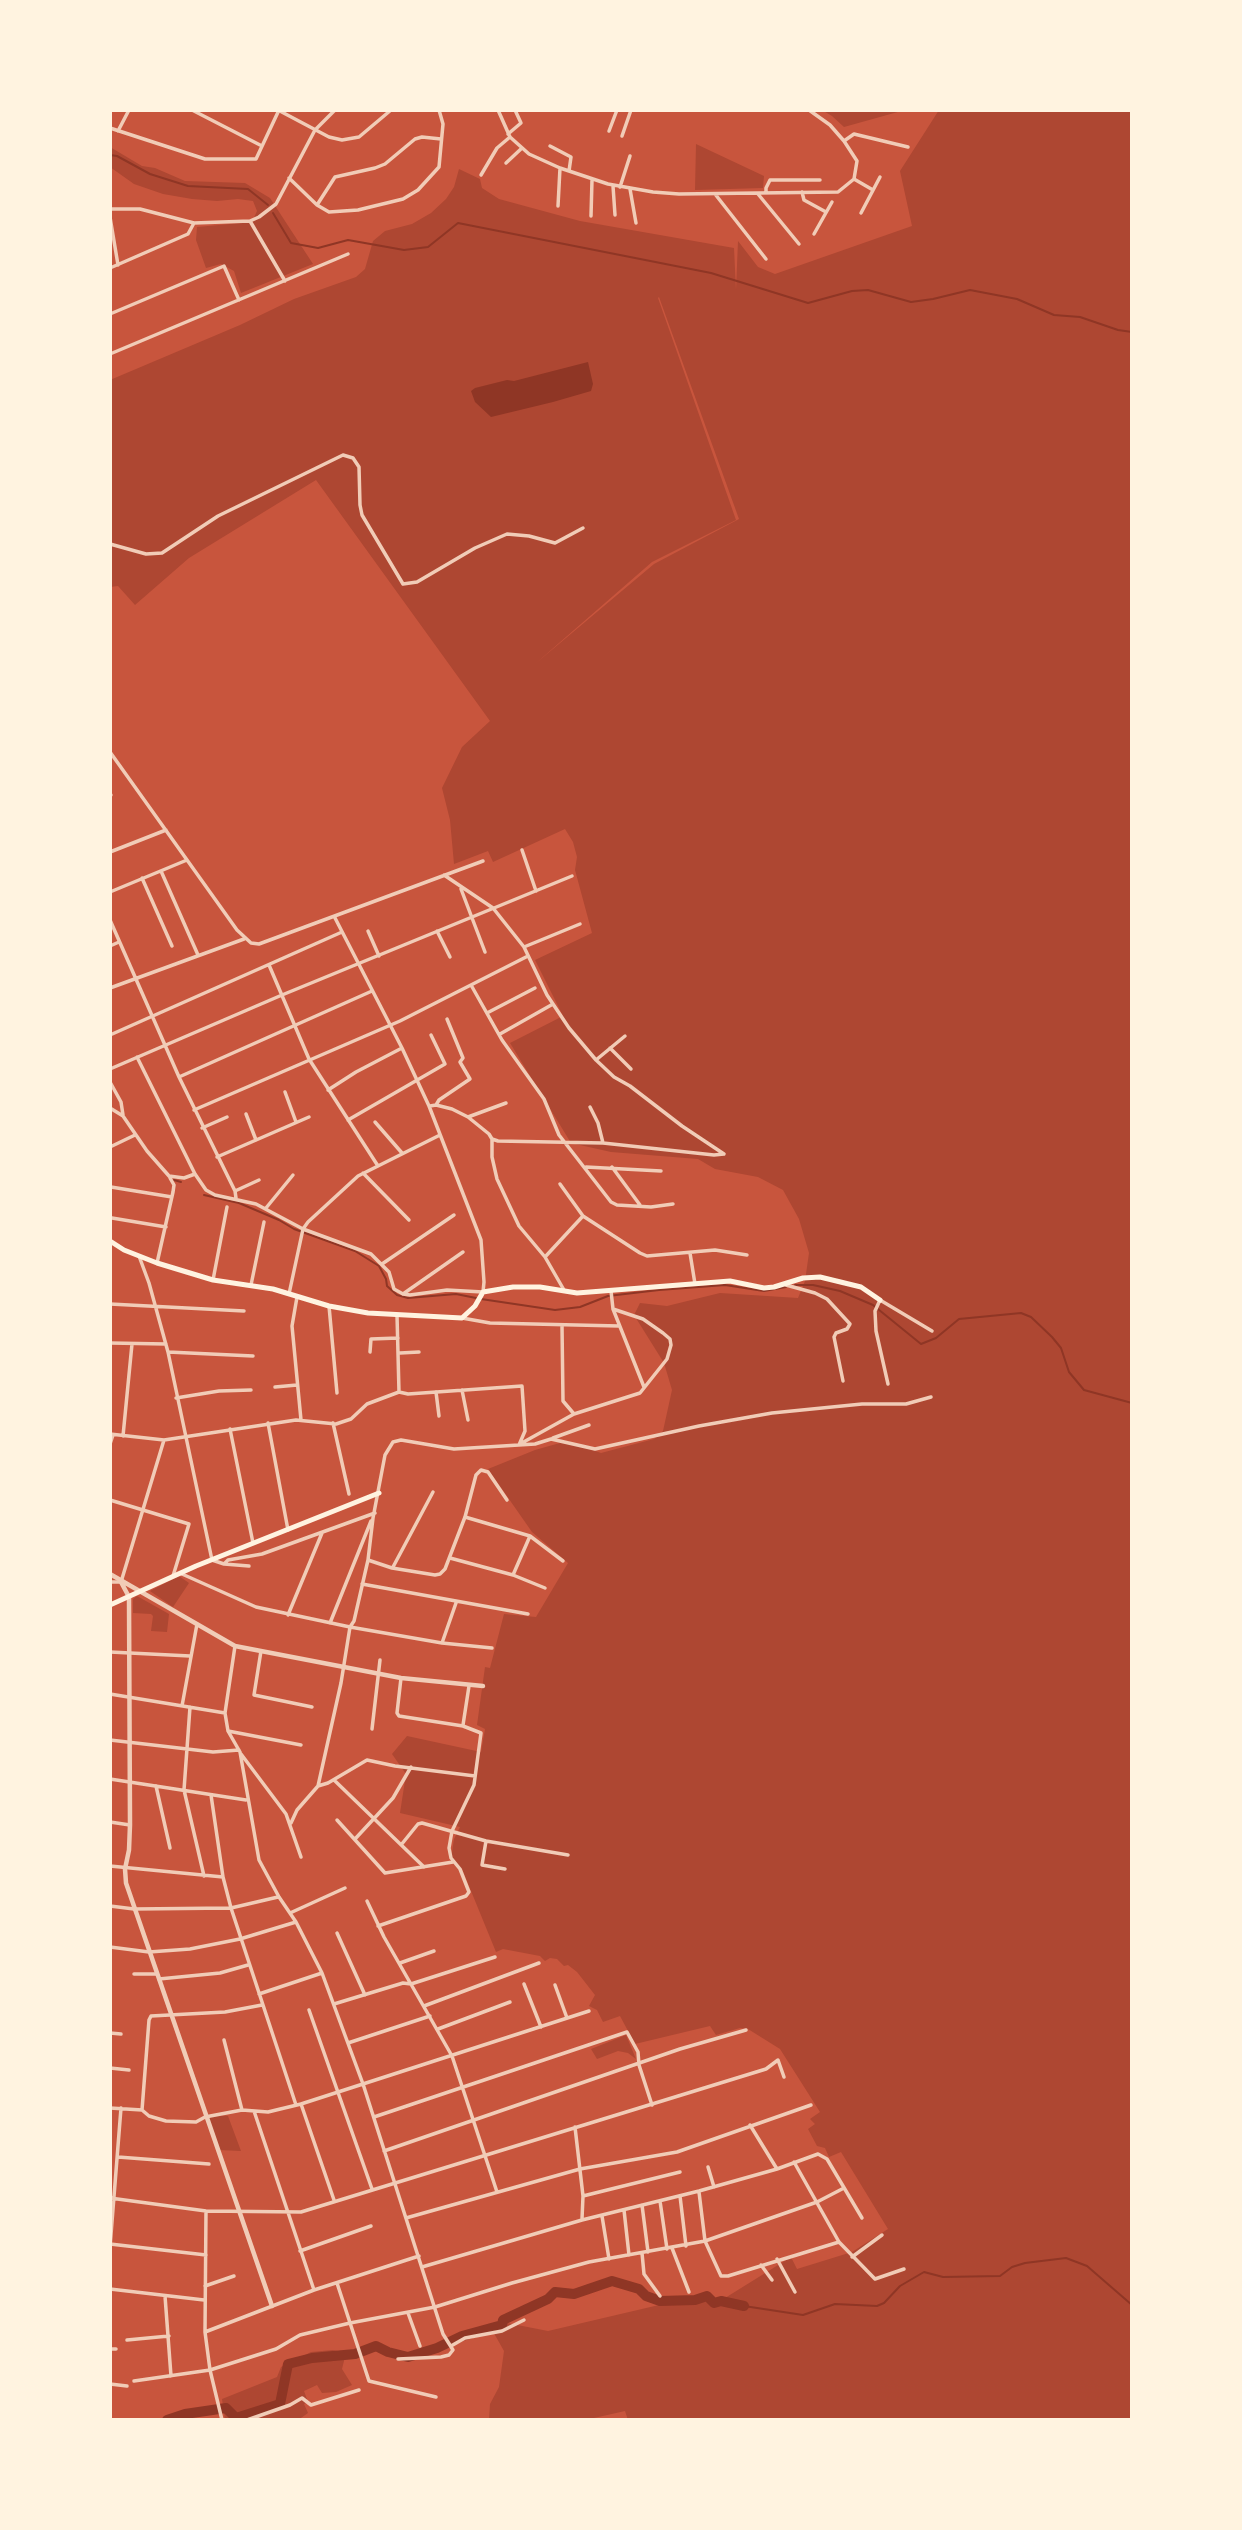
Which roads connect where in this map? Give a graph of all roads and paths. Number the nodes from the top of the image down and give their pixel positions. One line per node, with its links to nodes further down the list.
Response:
1 (129, 110): 14 (street)
2 (192, 110): 20 (street)
3 (278, 110): 13 (street); 20 (street)
4 (335, 110): 13 (street)
5 (391, 110): 13 (street)
6 (439, 110): 18 (street)
7 (498, 110): 16 (street)
8 (515, 110): 16 (street)
9 (617, 110): 15 (street)
10 (631, 110): 17 (street)
11 (809, 110): 19 (street)
12 (110, 128): 14 (street)
13 (315, 130): 30 (street)
14 (118, 131): 20 (street)
15 (609, 131)
16 (509, 135): 23 (street); 28 (street)
17 (622, 136)
18 (442, 139): 43 (street); 43 (street)
19 (844, 141): 22 (street); 32 (street)
20 (262, 146)
21 (550, 146): 27 (street)
22 (908, 147)
23 (522, 148): 25 (street); 26 (street)
24 (630, 156): 35 (street)
25 (506, 163)
26 (560, 168): 27 (street); 44 (street)
27 (569, 171): 31 (street)
28 (481, 175)
29 (880, 177): 37 (street)
30 (289, 178): 43 (street); 51 (street)
31 (592, 179): 34 (street); 49 (street)
32 (854, 179): 37 (street); 38 (street)
33 (820, 180): 40 (street)
34 (613, 186): 35 (street); 48 (street)
35 (620, 187): 36 (street)
36 (630, 189): 41 (street); 53 (street)
37 (873, 190): 47 (street)
38 (802, 192): 40 (street); 46 (street)
39 (758, 193): 40 (street); 41 (street); 55 (street)
40 (766, 193)
41 (715, 194): 57 (street)
42 (832, 202): 46 (street)
43 (317, 205)
44 (558, 206)
45 (110, 209): 52 (street)
46 (827, 212): 54 (street)
47 (861, 213)
48 (615, 215)
49 (591, 216)
50 (110, 217): 58 (street)
51 (250, 221): 52 (street); 60 (street)
52 (194, 223): 58 (street)
53 (636, 223)
54 (814, 234)
55 (799, 244)
56 (348, 254): 60 (street)
57 (766, 259)
58 (118, 265): 59 (street)
59 (110, 268)
60 (285, 281): 61 (street)
61 (239, 300): 62 (street); 63 (street)
62 (110, 314)
63 (110, 354)
64 (583, 528): 65 (street)
65 (110, 544)
66 (110, 752): 67 (street)
67 (166, 830): 69 (street); 70 (street)
68 (522, 850): 77 (street)
69 (110, 852)
70 (187, 860): 72 (street); 87 (street)
71 (483, 861): 73 (street)
72 (161, 871): 75 (street); 93 (street)
73 (444, 875): 76 (street); 80 (street)
74 (572, 876): 77 (street)
75 (142, 878): 78 (street); 90 (street)
76 (461, 889): 79 (street); 81 (street)
77 (536, 891): 79 (street)
78 (110, 892)
79 (493, 908): 81 (street); 91 (street)
80 (334, 916): 86 (street); 87 (street)
81 (472, 917): 85 (street); 92 (street)
82 (110, 920): 88 (street)
83 (580, 924): 91 (street)
84 (368, 931): 94 (street)
85 (438, 931): 94 (street); 96 (street)
86 (342, 932): 97 (street); 98 (street)
87 (244, 939): 93 (street)
88 (119, 942): 89 (street); 99 (street)
89 (110, 946)
90 (172, 946)
91 (524, 947): 95 (street)
92 (485, 952)
93 (198, 956): 99 (street)
94 (379, 956): 98 (street)
95 (528, 956): 100 (street); 105 (street)
96 (450, 957)
97 (269, 965): 104 (street); 107 (street)
98 (359, 965): 103 (street); 104 (street)
99 (135, 979): 101 (street); 107 (street)
100 (471, 985): 106 (street); 110 (street)
101 (110, 988)
102 (535, 988): 106 (street)
103 (372, 991): 109 (street); 110 (street)
104 (282, 995): 109 (street); 115 (street)
105 (553, 1004): 111 (street); 120 (street)
106 (487, 1013): 111 (street)
107 (152, 1016): 112 (street); 115 (street)
108 (447, 1019): 129 (street)
109 (295, 1024): 119 (street); 123 (street)
110 (390, 1026): 116 (street); 119 (street)
111 (499, 1034): 147 (street)
112 (110, 1035)
113 (431, 1035): 124 (street)
114 (625, 1036): 117 (street)
115 (164, 1045): 118 (street); 123 (street)
116 (402, 1048): 124 (street); 126 (street)
117 (610, 1048): 120 (street); 122 (street)
118 (137, 1057): 121 (street); 157 (street)
119 (309, 1059): 126 (street); 133 (street)
120 (596, 1060): 148 (street)
121 (110, 1069)
122 (631, 1069)
123 (178, 1077): 133 (street)
124 (418, 1081): 130 (street); 139 (street)
125 (110, 1082): 135 (street)
126 (328, 1090): 139 (street)
127 (285, 1092): 140 (street)
128 (506, 1103): 138 (street)
129 (436, 1105): 130 (street); 138 (street)
130 (429, 1106): 144 (street)
131 (590, 1107): 148 (street)
132 (110, 1108): 135 (street)
133 (194, 1110): 142 (street)
134 (246, 1114): 146 (street)
135 (123, 1116): 143 (street)
136 (227, 1117): 142 (street)
137 (309, 1117): 140 (street)
138 (468, 1118): 145 (street)
139 (348, 1120): 152 (street)
140 (296, 1122): 146 (street)
141 (375, 1122): 150 (street)
142 (202, 1128): 151 (street)
143 (135, 1135): 149 (street); 159 (street)
144 (440, 1135): 150 (street); 193 (street)
145 (492, 1139): 147 (street); 182 (street)
146 (256, 1140): 151 (street)
147 (566, 1143): 148 (street); 153 (street)
148 (603, 1143)
149 (110, 1147)
150 (402, 1153): 152 (street)
151 (217, 1157): 163 (street)
152 (378, 1166): 156 (street)
153 (585, 1167): 154 (street); 167 (street)
154 (612, 1167): 155 (street); 167 (street)
155 (661, 1171)
156 (363, 1173): 173 (street); 176 (street)
157 (195, 1174): 159 (street); 165 (street)
158 (293, 1175): 169 (street)
159 (169, 1176): 164 (street)
160 (260, 1181): 163 (street)
161 (560, 1184): 171 (street)
162 (110, 1187): 164 (street)
163 (235, 1191): 165 (street)
164 (172, 1197): 175 (street)
165 (236, 1198): 169 (street)
166 (673, 1205): 167 (street)
167 (640, 1206)
168 (227, 1207): 185 (street)
169 (266, 1208): 176 (street)
170 (454, 1215): 184 (street)
171 (583, 1216): 179 (street); 182 (street)
172 (112, 1217): 175 (street)
173 (409, 1220)
174 (264, 1222): 188 (street)
175 (166, 1227): 183 (street)
176 (302, 1229): 184 (street); 191 (street)
177 (110, 1241): 181 (main road)
178 (463, 1252): 192 (street)
179 (690, 1252): 180 (street); 186 (street)
180 (747, 1255)
181 (139, 1256): 183 (main road); 197 (street)
182 (545, 1257): 189 (street)
183 (157, 1264): 185 (main road)
184 (382, 1264): 192 (street)
185 (213, 1280): 188 (main road)
186 (695, 1284): 187 (main road); 190 (main road)
187 (782, 1284): 195 (main road); 215 (street)
188 (251, 1285): 191 (main road)
189 (565, 1292): 190 (main road); 193 (main road)
190 (611, 1292): 199 (street)
191 (289, 1294): 194 (main road)
192 (403, 1294): 193 (street)
193 (482, 1294): 202 (main road)
194 (297, 1297): 198 (main road); 217 (street)
195 (880, 1300): 205 (street); 216 (street)
196 (110, 1304): 197 (street)
197 (156, 1306): 200 (street); 209 (street)
198 (329, 1306): 201 (main road); 224 (street)
199 (613, 1309): 204 (street); 219 (street)
200 (244, 1311)
201 (397, 1315): 202 (main road); 206 (street)
202 (462, 1318): 203 (street)
203 (562, 1326): 204 (street); 227 (street)
204 (619, 1326): 219 (street)
205 (932, 1331)
206 (398, 1338): 211 (street); 213 (street)
207 (110, 1343): 208 (street)
208 (132, 1344): 209 (street); 236 (street)
209 (166, 1344): 210 (street)
210 (168, 1352): 214 (street); 226 (street)
211 (370, 1352)
212 (419, 1352): 213 (street)
213 (399, 1353): 222 (street)
214 (253, 1356)
215 (843, 1381)
216 (888, 1384)
217 (298, 1385): 218 (street); 229 (street)
218 (275, 1387)
219 (644, 1387): 227 (street)
220 (251, 1390): 226 (street)
221 (462, 1390): 223 (street); 230 (street); 241 (street)
222 (400, 1392): 223 (street); 232 (street)
223 (436, 1392): 228 (street)
224 (337, 1393)
225 (931, 1397): 238 (street)
226 (176, 1398): 237 (street)
227 (574, 1414): 241 (street)
228 (439, 1416)
229 (301, 1420): 231 (street); 232 (street)
230 (468, 1420)
231 (268, 1423): 234 (street); 251 (street)
232 (333, 1423): 244 (street)
233 (589, 1425): 238 (street)
234 (230, 1429): 237 (street); 254 (street)
235 (112, 1434): 236 (street); 240 (street)
236 (124, 1436): 239 (street)
237 (184, 1436): 239 (street); 256 (street)
238 (551, 1439): 241 (street)
239 (164, 1440): 247 (street)
240 (110, 1444)
241 (519, 1445): 243 (street)
242 (433, 1492): 261 (street)
243 (379, 1493): 248 (street); 251 (main road)
244 (349, 1494)
245 (110, 1500): 247 (street)
246 (508, 1500): 249 (street)
247 (144, 1510): 265 (street); 266 (street)
248 (375, 1513): 250 (street); 252 (street)
249 (465, 1517): 253 (street); 255 (street)
250 (373, 1518): 257 (street); 276 (street)
251 (288, 1530): 254 (main road)
252 (322, 1533): 259 (street); 275 (street)
253 (530, 1536): 258 (street); 264 (street)
254 (254, 1544): 256 (main road)
255 (450, 1558): 261 (street); 264 (street)
256 (212, 1560): 259 (street); 262 (main road)
257 (368, 1560): 261 (street); 268 (street)
258 (563, 1561)
259 (224, 1564): 260 (street)
260 (249, 1566)
261 (392, 1568)
262 (181, 1573): 265 (main road); 275 (street)
263 (110, 1574): 266 (street)
264 (513, 1575): 269 (street)
265 (173, 1576): 270 (main road)
266 (121, 1581): 267 (street); 270 (street); 271 (street)
267 (110, 1582)
268 (362, 1584): 272 (street); 278 (street)
269 (545, 1588)
270 (142, 1592): 271 (main road); 277 (street)
271 (129, 1597): 273 (main road); 284 (street)
272 (456, 1602): 274 (street); 279 (street)
273 (110, 1605)
274 (528, 1614)
275 (288, 1615): 276 (street)
276 (330, 1623): 278 (street)
277 (197, 1624): 280 (street); 285 (street)
278 (350, 1627): 279 (street); 287 (street)
279 (442, 1643): 281 (street)
280 (235, 1646): 282 (street); 297 (street)
281 (492, 1648)
282 (261, 1651): 287 (street); 296 (street)
283 (110, 1652): 284 (street)
284 (129, 1652): 285 (street); 293 (street)
285 (190, 1656): 294 (street)
286 (380, 1660): 288 (street)
287 (344, 1668): 288 (street); 312 (street)
288 (379, 1674): 289 (street); 299 (street)
289 (401, 1678): 290 (street); 298 (street)
290 (469, 1686): 291 (street); 298 (street)
291 (483, 1686)
292 (110, 1693): 293 (street)
293 (129, 1696): 294 (street); 302 (street)
294 (182, 1706): 295 (street)
295 (190, 1707): 297 (street); 304 (street)
296 (312, 1707)
297 (225, 1713): 300 (street)
298 (463, 1726): 307 (street)
299 (372, 1729)
300 (228, 1731): 303 (street); 305 (street)
301 (110, 1740): 302 (street)
302 (130, 1742): 304 (street); 310 (street)
303 (301, 1745)
304 (188, 1749): 305 (street); 313 (street)
305 (240, 1751): 315 (street); 319 (street)
306 (411, 1767): 307 (street); 309 (street); 317 (street)
307 (475, 1776): 321 (street)
308 (110, 1779): 310 (street)
309 (334, 1780): 312 (street); 317 (street)
310 (129, 1781): 311 (street); 320 (street)
311 (156, 1786): 313 (street); 325 (street)
312 (318, 1786): 319 (street)
313 (184, 1790): 314 (street); 333 (street)
314 (211, 1796): 315 (street); 334 (street)
315 (247, 1800): 336 (street)
316 (337, 1820): 322 (street)
317 (374, 1820): 322 (street); 324 (street)
318 (110, 1822): 320 (street)
319 (291, 1823): 327 (street)
320 (130, 1825): 331 (street)
321 (452, 1831): 323 (street); 324 (street); 328 (street)
322 (355, 1839): 330 (street)
323 (486, 1841): 326 (street); 332 (street)
324 (401, 1845): 330 (street)
325 (170, 1848)
326 (568, 1855)
327 (301, 1857)
328 (453, 1862): 330 (street); 343 (street)
329 (110, 1866): 331 (street)
330 (424, 1867)
331 (125, 1869): 333 (street); 340 (street)
332 (505, 1869)
333 (204, 1876): 334 (street)
334 (223, 1877): 339 (street)
335 (345, 1888): 341 (street)
336 (279, 1897): 339 (street); 341 (street)
337 (367, 1901): 343 (street)
338 (110, 1906): 340 (street)
339 (231, 1908): 340 (street); 345 (street)
340 (134, 1909): 348 (street)
341 (290, 1913): 342 (street)
342 (296, 1922): 345 (street); 353 (street)
343 (378, 1926): 350 (street)
344 (337, 1933): 360 (street)
345 (240, 1939): 348 (street); 352 (street)
346 (110, 1947): 348 (street)
347 (434, 1951): 350 (street)
348 (149, 1952): 355 (street)
349 (495, 1957): 356 (street)
350 (399, 1963): 356 (street)
351 (539, 1963): 364 (street)
352 (248, 1965): 355 (street); 359 (street)
353 (322, 1973): 359 (street); 362 (street)
354 (134, 1974): 355 (street)
355 (158, 1977): 367 (street)
356 (411, 1984): 360 (street); 364 (street)
357 (524, 1984): 370 (street)
358 (555, 1985): 369 (street)
359 (259, 1994): 363 (street)
360 (365, 1996): 362 (street)
361 (510, 2002): 371 (street)
362 (334, 2004): 376 (street)
363 (262, 2005): 367 (street); 385 (street)
364 (424, 2006): 368 (street)
365 (309, 2010): 384 (street)
366 (589, 2011): 369 (street)
367 (171, 2015): 390 (street); 393 (street)
368 (430, 2016): 371 (street); 376 (street)
369 (567, 2018): 370 (street)
370 (541, 2027): 377 (street)
371 (438, 2029): 377 (street)
372 (746, 2030): 378 (street)
373 (110, 2033): 374 (street)
374 (121, 2034)
375 (224, 2040): 391 (street)
376 (348, 2043): 382 (street)
377 (452, 2056): 382 (street); 383 (street)
378 (639, 2065): 383 (street); 386 (street); 395 (street)
379 (110, 2068): 380 (street)
380 (129, 2070)
381 (785, 2077): 386 (street)
382 (363, 2084): 384 (street); 394 (street)
383 (463, 2088): 394 (street); 395 (street)
384 (338, 2092): 385 (street); 410 (street)
385 (298, 2105): 392 (street); 416 (street)
386 (652, 2105): 397 (street)
387 (811, 2105): 396 (street)
388 (110, 2108): 389 (street)
389 (121, 2108): 390 (street); 400 (street)
390 (142, 2110): 393 (street)
391 (242, 2110): 392 (street); 393 (street)
392 (254, 2111): 422 (street)
393 (205, 2117): 423 (street)
394 (374, 2117): 398 (street)
395 (474, 2121): 398 (street); 399 (street)
396 (750, 2125): 404 (street); 405 (street)
397 (575, 2127): 399 (street); 405 (street)
398 (384, 2151): 407 (street)
399 (485, 2154): 407 (street); 412 (street)
400 (118, 2157): 402 (street); 415 (street)
401 (794, 2162): 404 (street); 409 (street); 418 (street)
402 (209, 2164)
403 (708, 2167): 408 (street)
404 (777, 2168): 408 (street)
405 (580, 2169): 412 (street); 413 (street)
406 (680, 2172): 413 (street)
407 (394, 2183): 410 (street); 425 (street)
408 (715, 2187): 411 (street)
409 (844, 2188): 418 (street); 426 (street)
410 (372, 2189): 416 (street)
411 (699, 2191): 414 (street); 430 (street)
412 (497, 2192): 425 (street)
413 (583, 2196): 427 (street)
414 (680, 2196): 417 (street); 433 (street)
415 (112, 2199): 421 (street); 432 (street)
416 (334, 2200): 422 (street)
417 (660, 2201): 419 (street); 434 (street)
418 (817, 2202): 430 (street); 431 (street)
419 (642, 2205): 420 (street); 436 (street)
420 (624, 2210): 424 (street); 439 (street)
421 (206, 2211): 423 (street); 438 (street)
422 (288, 2212): 423 (street); 435 (street)
423 (238, 2213): 458 (street)
424 (602, 2216): 427 (street); 442 (street)
425 (406, 2218): 440 (street)
426 (862, 2218)
427 (582, 2220): 445 (street)
428 (372, 2226): 435 (street)
429 (882, 2235): 441 (street)
430 (705, 2241): 433 (street); 444 (street)
431 (839, 2242): 441 (street); 443 (street)
432 (110, 2245): 438 (street)
433 (686, 2246): 434 (street)
434 (669, 2249): 436 (street); 453 (street)
435 (300, 2250): 452 (street)
436 (648, 2252): 437 (street)
437 (642, 2253): 439 (street); 456 (street)
438 (206, 2255): 450 (street)
439 (629, 2255): 442 (street)
440 (419, 2256): 445 (street); 449 (street)
441 (852, 2257): 446 (street)
442 (609, 2259): 459 (street)
443 (777, 2259): 444 (street); 454 (street)
444 (761, 2265): 448 (street)
445 (422, 2267): 459 (street)
446 (904, 2269)
447 (234, 2276): 450 (street)
448 (772, 2280)
449 (337, 2283): 452 (street); 462 (street)
450 (205, 2286): 457 (street)
451 (110, 2289): 455 (street)
452 (314, 2290): 458 (street)
453 (689, 2292)
454 (795, 2292)
455 (165, 2296): 457 (street); 464 (street)
456 (660, 2296)
457 (204, 2300): 463 (street)
458 (272, 2306): 463 (street)
459 (435, 2307): 460 (street); 466 (street)
460 (408, 2313): 462 (street); 467 (street)
461 (524, 2320): 466 (street)
462 (350, 2323): 471 (street); 477 (street)
463 (205, 2332): 471 (street)
464 (169, 2336): 465 (street); 472 (street)
465 (127, 2340)
466 (450, 2344): 470 (street)
467 (420, 2346)
468 (110, 2348): 469 (street)
469 (116, 2349)
470 (398, 2359)
471 (210, 2370): 472 (street); 478 (street)
472 (171, 2376): 473 (street)
473 (134, 2381)
474 (110, 2384): 475 (street)
475 (127, 2386)
476 (359, 2390): 479 (street)
477 (436, 2397)
478 (222, 2418)
479 (247, 2420)

